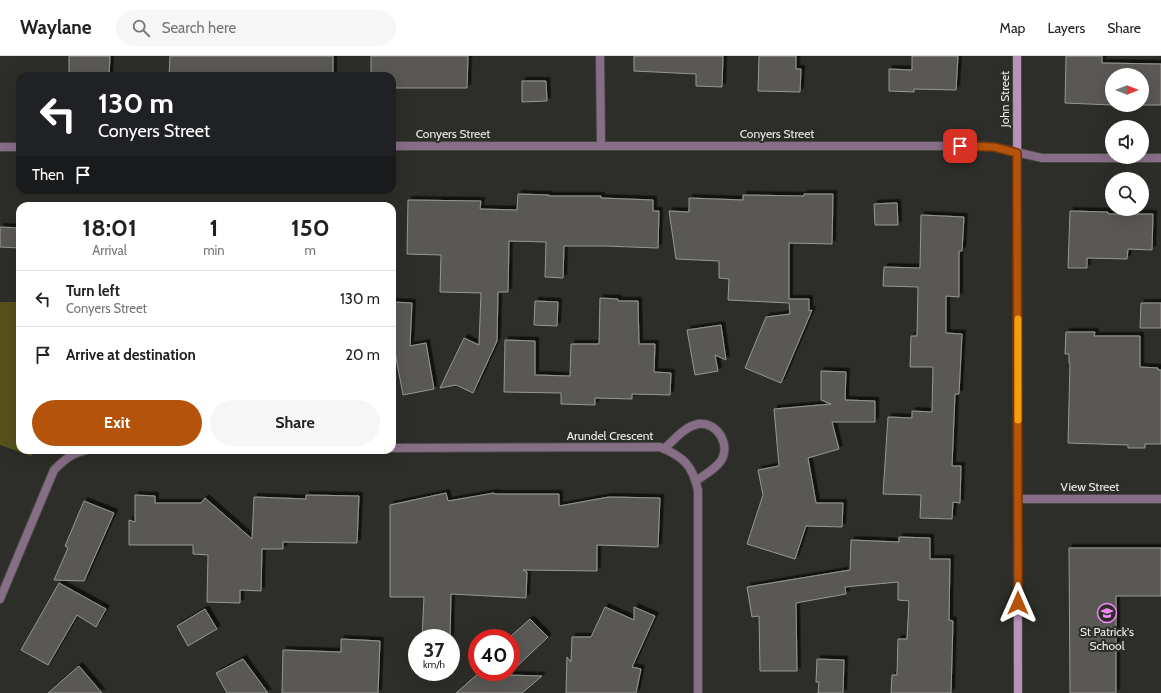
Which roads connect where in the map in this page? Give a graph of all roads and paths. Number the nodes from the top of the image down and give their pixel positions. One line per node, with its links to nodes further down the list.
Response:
1 (600, 56): 4 (street)
2 (1017, 56): 7 (street, John Street)
3 (396, 146): 4 (street, Conyers Street)
4 (601, 146): 7 (street, Conyers Street)
5 (0, 147): 6 (street)
6 (16, 147)
7 (1017, 153): 8 (street, Conyers Street); 13 (street, John Street)
8 (1161, 158)
9 (396, 448): 10 (street, Arundel Crescent)
10 (664, 449): 12 (street, Arundel Crescent); 12 (street)
11 (74, 454): 15 (street)
12 (696, 481): 16 (street, Arundel Crescent)
13 (1018, 498): 14 (street, View Street); 17 (street, John Street)
14 (1161, 499)
15 (0, 599)
16 (698, 693)
17 (1018, 693)

